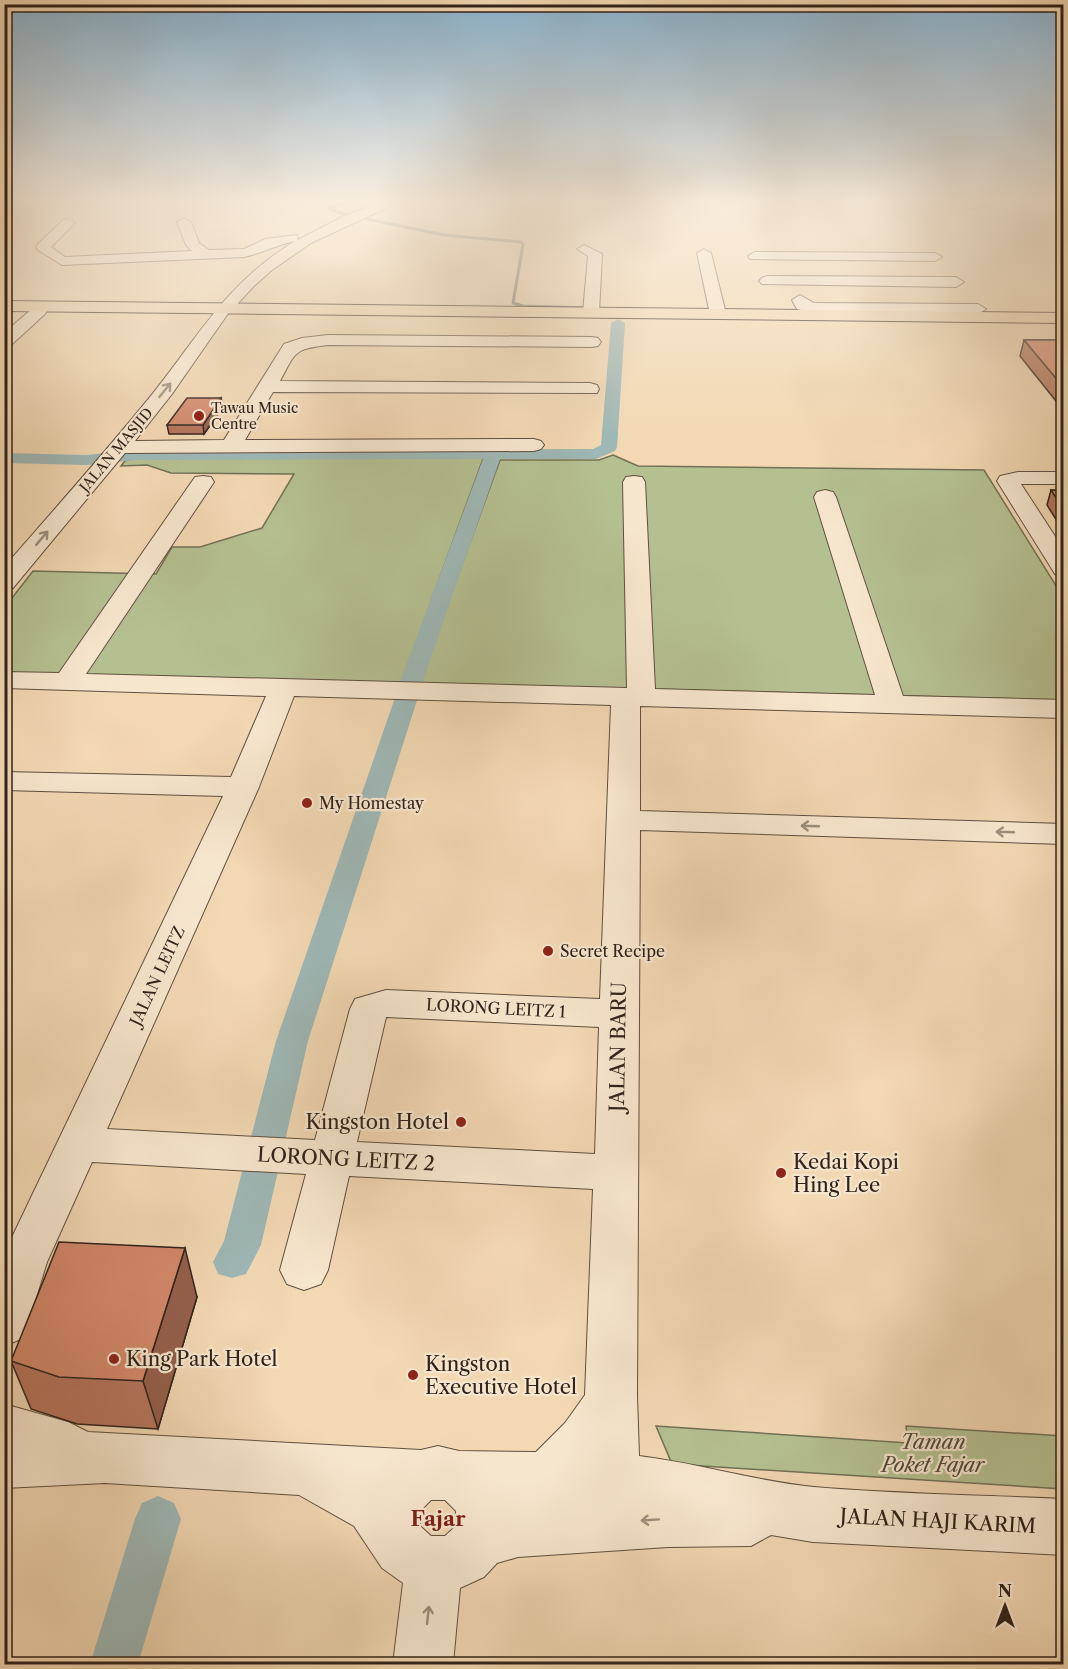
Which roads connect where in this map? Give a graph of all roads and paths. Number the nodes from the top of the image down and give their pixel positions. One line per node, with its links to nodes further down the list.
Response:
1 (254, 280): 9 (street, JALAN MASJID)
2 (593, 280): 8 (street)
3 (710, 280): 13 (street)
4 (766, 281): 5 (street)
5 (956, 282): 12 (street)
6 (800, 300): 12 (street)
7 (4, 306): 9 (highway)
8 (591, 309): 9 (highway); 13 (highway)
9 (224, 310): 11 (highway); 14 (highway); 21 (street, JALAN MASJID, one-way to 9)
10 (4, 311): 11 (highway)
11 (39, 311): 15 (street)
12 (981, 313): 13 (highway); 14 (highway)
13 (718, 314)
14 (1064, 320)
15 (7, 336)
16 (592, 342): 17 (street)
17 (267, 386): 18 (street); 20 (street)
18 (590, 389)
19 (534, 445): 20 (street)
20 (231, 447): 21 (street)
21 (113, 454): 27 (street, JALAN MASJID, one-way to 21)
22 (1064, 478): 26 (street)
23 (203, 482): 29 (street)
24 (634, 482): 31 (street, JALAN BARU)
25 (825, 497): 32 (street)
26 (1064, 569)
27 (4, 583)
28 (4, 680): 29 (street)
29 (67, 682): 30 (street)
30 (283, 688): 31 (street); 35 (street, JALAN LEITZ)
31 (633, 698): 32 (street); 36 (street, JALAN BARU)
32 (892, 705): 33 (street)
33 (1064, 709)
34 (4, 781): 35 (street)
35 (243, 787): 39 (street, JALAN LEITZ)
36 (623, 820): 37 (street, one-way to 36); 38 (street, JALAN BARU)
37 (1064, 834)
38 (619, 1014): 40 (street, LORONG LEITZ 1); 41 (street, JALAN BARU)
39 (77, 1144): 40 (street, LORONG LEITZ 2); 43 (street, JALAN LEITZ)
40 (331, 1158): 41 (street, LORONG LEITZ 2); 42 (street)
41 (615, 1173): 45 (street, JALAN BARU)
42 (304, 1270)
43 (14, 1278): 44 (street, JALAN LEITZ)
44 (4, 1324)
45 (611, 1396): 51 (street, JALAN BARU); 52 (street, JALAN BARU)
46 (4, 1429): 47 (street)
47 (105, 1457): 48 (street); 49 (street)
48 (4, 1462)
49 (308, 1471): 50 (street); 55 (street)
50 (441, 1476): 52 (street); 55 (street); 55 (street)
51 (613, 1479): 52 (street); 53 (street)
52 (548, 1502): 53 (street, one-way to 52); 55 (street)
53 (813, 1514): 54 (street, JALAN HAJI KARIM)
54 (1064, 1527)
55 (436, 1549): 56 (street, one-way to 55)
56 (423, 1665)

